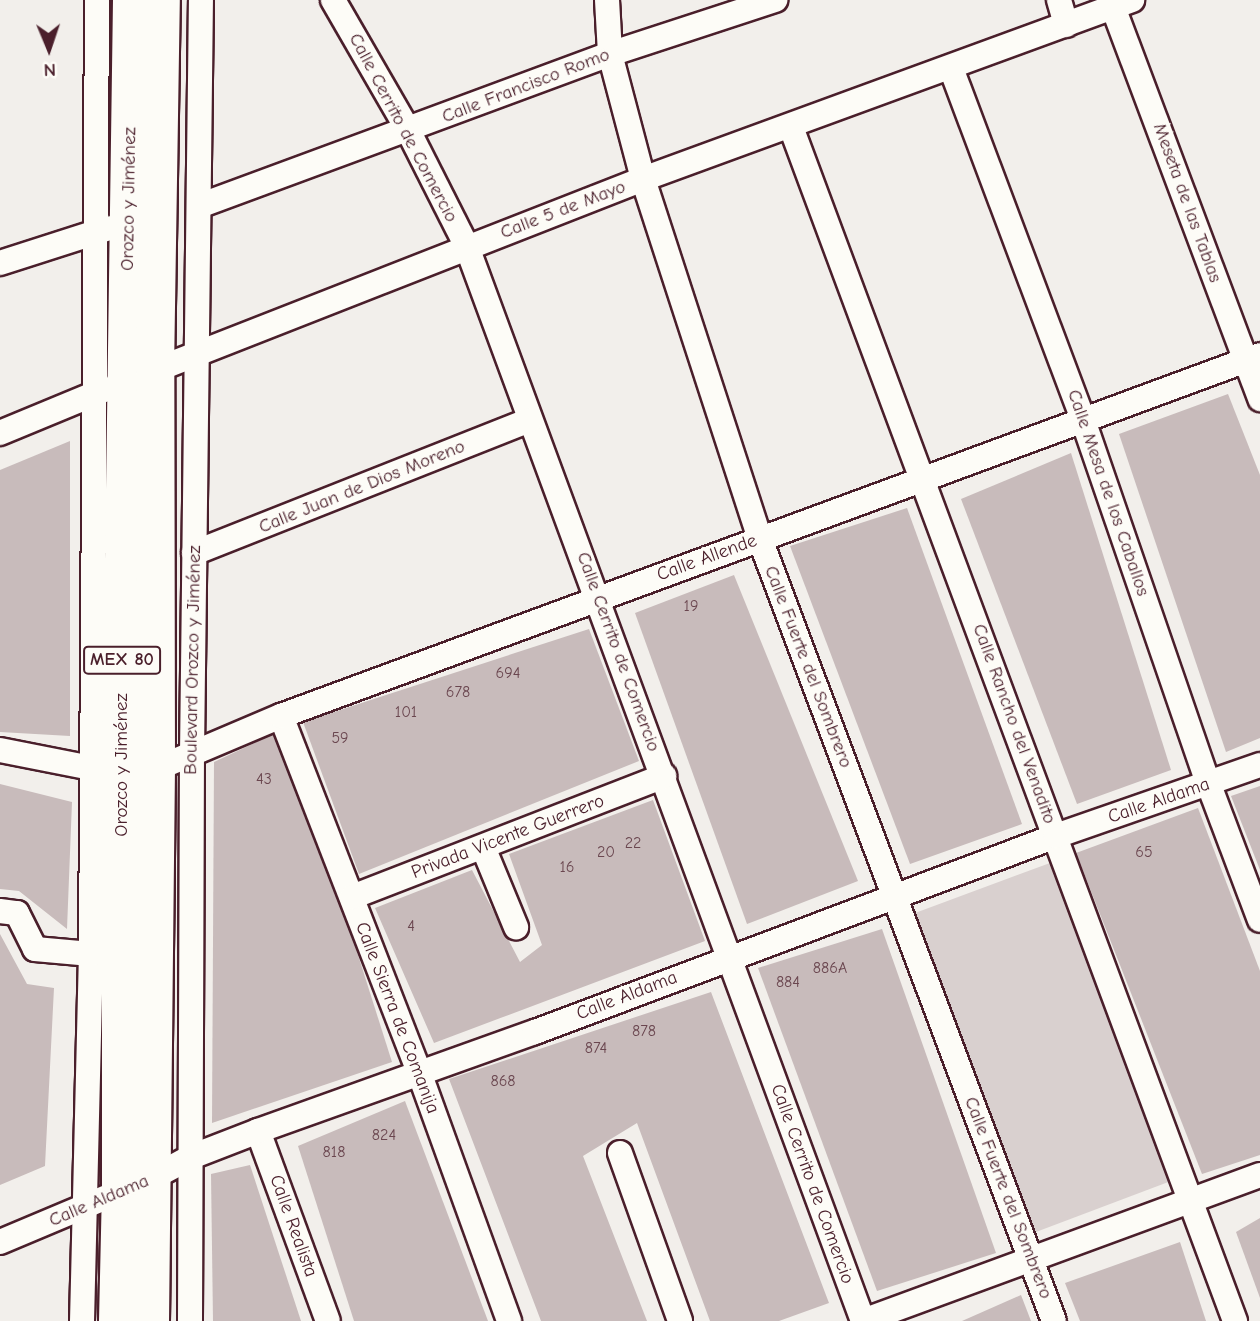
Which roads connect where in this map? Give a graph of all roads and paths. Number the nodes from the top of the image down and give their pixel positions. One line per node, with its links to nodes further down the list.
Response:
1 (97, 0): 17 (street, Orozco y Jiménez)
2 (132, 0): 17 (highway, Orozco y Jiménez / MEX 80)
3 (161, 0): 22 (highway, Orozco y Jiménez / MEX 80)
4 (201, 0): 16 (street, Boulevard Orozco y Jiménez)
5 (333, 0): 14 (street, Calle Cerrito de Comercio)
6 (607, 0): 11 (street, Calle Fuerte del Sombrero)
7 (775, 0): 11 (street, Calle Francisco Romo)
8 (1059, 0): 10 (street)
9 (1123, 3): 10 (street, Calle 5 de Mayo); 21 (street, Meseta de las Tablas)
10 (1066, 25): 12 (street, Calle 5 de Mayo)
11 (610, 54): 14 (street, Calle Francisco Romo); 15 (street, Calle Fuerte del Sombrero)
12 (951, 68): 13 (street, Calle 5 de Mayo); 25 (street, Calle Mesa de los Caballos)
13 (791, 127): 15 (street, Calle 5 de Mayo); 27 (street, Calle Rancho del Venadito)
14 (408, 130): 16 (street, Calle Francisco Romo); 18 (street, Calle Cerrito de Comercio)
15 (643, 179): 18 (street, Calle 5 de Mayo); 28 (street, Calle Fuerte del Sombrero)
16 (199, 206): 20 (street, Boulevard Orozco y Jiménez)
17 (113, 226): 19 (street); 22 (highway, Orozco y Jiménez / MEX 80)
18 (467, 247): 20 (street, Calle 5 de Mayo); 24 (street, Calle Cerrito de Comercio)
19 (0, 263)
20 (197, 354): 22 (street, Calle 5 de Mayo); 29 (street, Boulevard Orozco y Jiménez)
21 (1253, 358): 23 (street, Meseta de las Tablas); 25 (street, Calle Allende)
22 (125, 381): 26 (street, Calle 5 de Mayo); 35 (highway, Orozco y Jiménez / MEX 80)
23 (1260, 399)
24 (530, 420): 29 (street, Calle Juan de Dios Moreno); 30 (street, Calle Cerrito de Comercio)
25 (1083, 420): 27 (street, Calle Allende); 37 (street, Calle Mesa de los Caballos)
26 (0, 433)
27 (922, 478): 28 (street, Calle Allende); 38 (street, Calle Rancho del Venadito)
28 (760, 539): 30 (street, Calle Allende); 40 (street, Calle Fuerte del Sombrero)
29 (194, 553): 33 (street, Boulevard Orozco y Jiménez)
30 (599, 598): 31 (street, Calle Allende); 36 (street, Calle Cerrito de Comercio)
31 (281, 716): 33 (street, Calle Allende); 41 (street, Calle Sierra de Comanija)
32 (0, 750): 35 (street)
33 (192, 754): 35 (street, Calle Allende); 50 (street, Boulevard Orozco y Jiménez)
34 (1260, 765): 37 (street, Calle Aldama)
35 (123, 769): 45 (street, Orozco y Jiménez); 52 (highway, Orozco y Jiménez / MEX 80)
36 (663, 776): 39 (street, Privada Vicente Guerrero); 46 (street, Calle Cerrito de Comercio)
37 (1209, 785): 38 (street, Calle Aldama); 43 (street, Calle Mesa de los Caballos)
38 (1056, 836): 40 (street, Calle Aldama); 53 (street, Calle Rancho del Venadito)
39 (483, 847): 41 (street, Privada Vicente Guerrero); 44 (street)
40 (894, 896): 46 (street, Calle Aldama); 56 (street, Calle Fuerte del Sombrero)
41 (352, 897): 47 (street, Calle Sierra de Comanija)
42 (0, 911): 45 (street)
43 (1260, 920)
44 (516, 927)
45 (91, 954): 54 (street, Orozco y Jiménez)
46 (729, 957): 47 (street, Calle Aldama); 64 (street, Calle Cerrito de Comercio)
47 (419, 1072): 48 (street, Calle Aldama); 62 (street, Calle Sierra de Comanija)
48 (258, 1131): 50 (street, Calle Aldama); 61 (street, Calle Realista)
49 (621, 1153): 63 (street)
50 (191, 1157): 52 (street, Calle Aldama); 60 (street, Boulevard Orozco y Jiménez)
51 (1260, 1175): 53 (street)
52 (137, 1185): 54 (street, Calle Aldama); 58 (highway, Orozco y Jiménez / MEX 80); 59 (highway, Orozco y Jiménez / MEX 80)
53 (1192, 1199): 56 (street); 66 (street, Calle Rancho del Venadito)
54 (84, 1209): 55 (street, Calle Aldama); 57 (street, Orozco y Jiménez)
55 (0, 1242)
56 (1031, 1260): 64 (street); 65 (street, Calle Fuerte del Sombrero)
57 (82, 1321)
58 (118, 1321)
59 (150, 1321)
60 (190, 1321)
61 (328, 1321)
62 (509, 1321)
63 (680, 1321)
64 (863, 1321)
65 (1054, 1321)
66 (1235, 1321)

